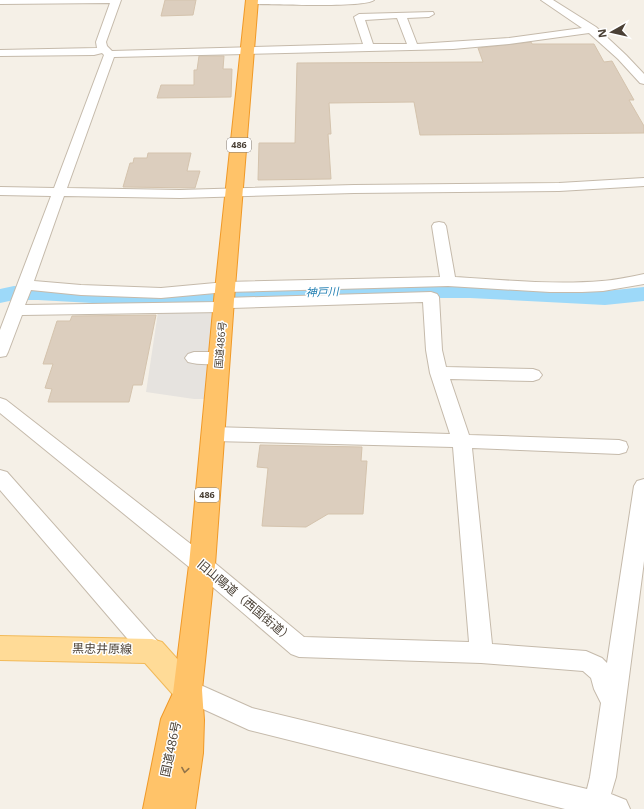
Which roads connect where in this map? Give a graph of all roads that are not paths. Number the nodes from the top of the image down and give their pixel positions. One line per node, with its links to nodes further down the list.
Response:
1 (18, 0): 2 (street); 5 (street)
2 (116, 0): 13 (street)
3 (368, 0): 6 (street)
4 (546, 0): 9 (street)
5 (0, 1)
6 (252, 1): 12 (highway, 国道486号 / 486)
7 (429, 14): 8 (street)
8 (401, 15): 10 (street); 11 (street)
9 (592, 29): 11 (street); 15 (street)
10 (369, 47): 11 (street); 12 (street)
11 (413, 47)
12 (249, 50): 13 (street); 19 (highway, 国道486号 / 486)
13 (107, 52): 14 (street); 18 (street)
14 (0, 53)
15 (644, 81)
16 (644, 182): 19 (street)
17 (0, 191): 18 (street)
18 (58, 192): 19 (street); 23 (street)
19 (234, 192): 24 (highway, 国道486号 / 486)
20 (439, 226): 22 (street)
21 (644, 279): 22 (street)
22 (448, 281): 24 (street)
23 (16, 298): 24 (street); 24 (street); 25 (street)
24 (224, 298): 27 (highway, 国道486号 / 486); 28 (street)
25 (0, 352)
26 (194, 358): 27 (street)
27 (219, 358): 31 (highway, 国道486号 / 486)
28 (439, 372): 29 (street); 32 (street)
29 (533, 375)
30 (0, 404): 36 (street, 旧山陽道（西国街道）)
31 (212, 434): 32 (street); 36 (highway, 国道486号 / 486)
32 (462, 441): 33 (street); 39 (street)
33 (619, 447)
34 (0, 477): 38 (street)
35 (644, 486): 41 (street)
36 (202, 565): 39 (street, 旧山陽道（西国街道）); 40 (highway, 国道486号 / 486)
37 (0, 648): 38 (main road, 黒忠井原線)
38 (152, 650): 40 (main road)
39 (481, 653): 41 (street, 旧山陽道（西国街道）)
40 (187, 690): 42 (street); 43 (highway, 国道486号 / 486); 44 (highway, 国道486号 / 486, one-way to 44)
41 (614, 700): 42 (street)
42 (604, 807)
43 (159, 809)
44 (179, 809)

